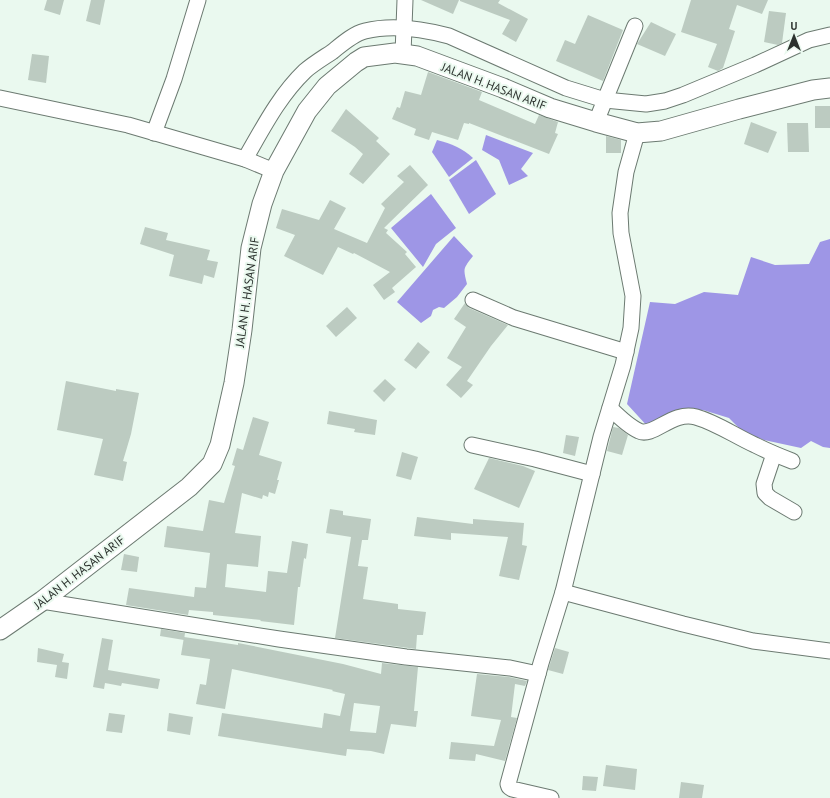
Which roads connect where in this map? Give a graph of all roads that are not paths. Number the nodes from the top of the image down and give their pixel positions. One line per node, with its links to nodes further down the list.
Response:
1 (198, 0): 9 (street)
2 (405, 0): 5 (street)
3 (635, 26): 8 (street)
4 (830, 35): 8 (street)
5 (403, 40): 8 (main road, JALAN H. HASAN ARIF); 8 (street); 11 (main road, JALAN H. HASAN ARIF); 11 (street)
6 (830, 88): 10 (main road, JALAN H. HASAN ARIF)
7 (0, 98): 9 (street)
8 (601, 110): 10 (main road, JALAN H. HASAN ARIF)
9 (154, 133): 11 (street)
10 (637, 133): 13 (street)
11 (259, 165): 21 (main road, JALAN H. HASAN ARIF)
12 (472, 300): 13 (street)
13 (626, 352): 14 (street)
14 (614, 411): 16 (street); 18 (street)
15 (472, 445): 18 (street)
16 (774, 454): 17 (street); 19 (street)
17 (792, 461)
18 (592, 474): 20 (street)
19 (794, 512)
20 (563, 592): 23 (street); 24 (street)
21 (42, 601): 22 (main road, JALAN H. HASAN ARIF); 24 (street)
22 (0, 630)
23 (830, 651)
24 (538, 674): 25 (street)
25 (551, 798)

